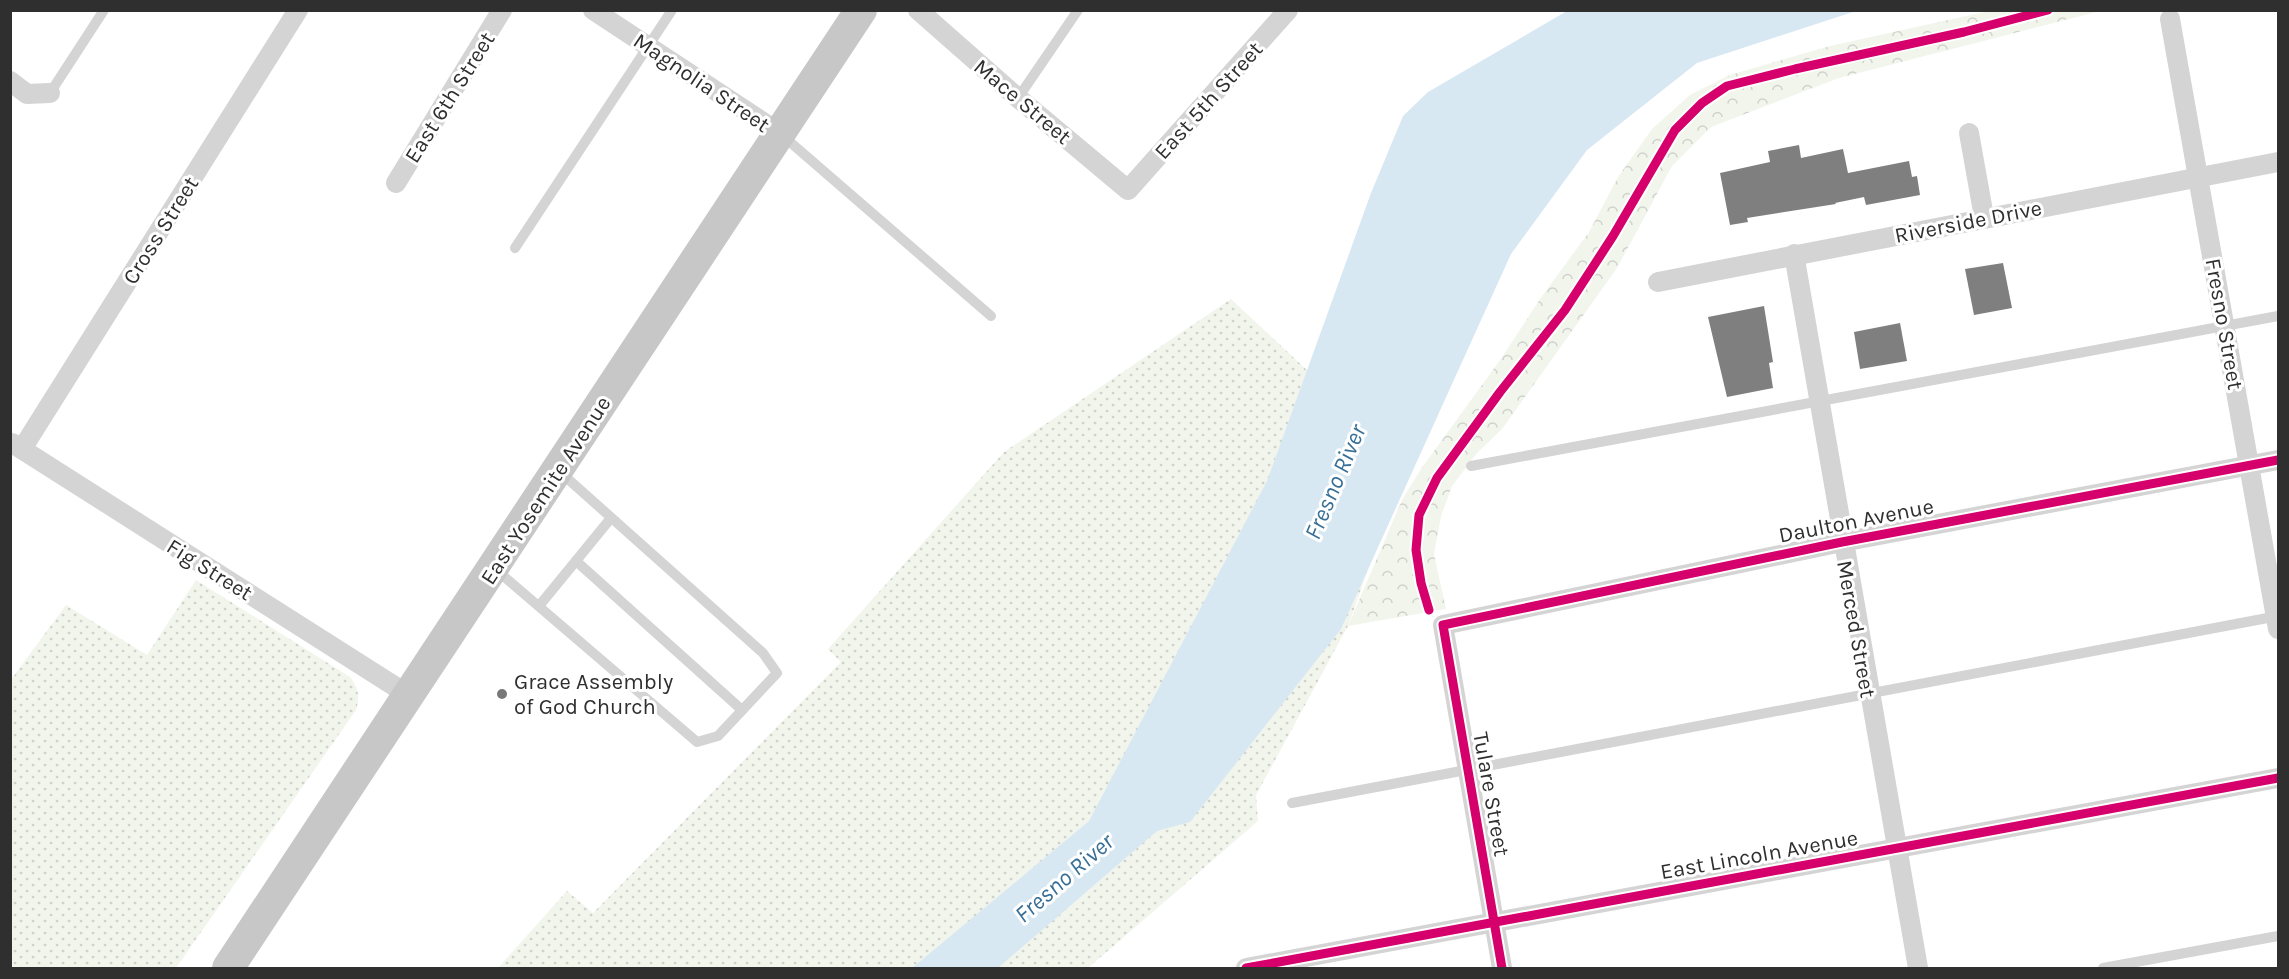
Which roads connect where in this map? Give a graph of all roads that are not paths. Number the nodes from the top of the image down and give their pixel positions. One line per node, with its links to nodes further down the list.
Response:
1 (104, 10): 13 (lane)
2 (298, 10): 29 (street, Cross Street)
3 (502, 10): 19 (street, East 6th Street)
4 (594, 10): 11 (street, Magnolia Street)
5 (672, 10): 11 (lane)
6 (861, 10): 16 (main road, East Yosemite Avenue)
7 (918, 10): 14 (street, Mace Street)
8 (1078, 10): 14 (lane)
9 (1288, 10): 20 (street, East 5th Street)
10 (2170, 19): 18 (street, Fresno Street)
11 (649, 47): 16 (street, Magnolia Street); 22 (lane)
12 (10, 81): 13 (street)
13 (50, 93)
14 (1018, 98): 20 (street, Mace Street)
15 (1969, 133): 21 (street)
16 (780, 134): 25 (lane); 33 (main road, East Yosemite Avenue)
17 (2278, 162): 18 (street, Riverside Drive)
18 (2198, 177): 21 (street, Riverside Drive); 27 (street, Fresno Street)
19 (396, 183)
20 (1128, 190)
21 (1984, 217): 23 (street, Riverside Drive)
22 (515, 248)
23 (1794, 254): 24 (street, Riverside Drive); 28 (street, Merced Street)
24 (1658, 282)
25 (991, 316)
26 (2278, 316): 27 (lane)
27 (2226, 327): 28 (lane); 32 (street, Fresno Street)
28 (1820, 401): 31 (lane); 35 (street, Merced Street)
29 (16, 446): 42 (street, Fig Street)
30 (2278, 460): 32 (street, Daulton Avenue)
31 (1472, 466)
32 (2250, 466): 35 (street, Daulton Avenue); 39 (street, Fresno Street)
33 (558, 470): 34 (lane); 37 (main road, East Yosemite Avenue)
34 (611, 518): 36 (lane); 43 (lane)
35 (1842, 542): 40 (street, Daulton Avenue); 41 (street, Merced Street)
36 (576, 561): 38 (lane); 43 (lane)
37 (494, 568): 38 (lane); 42 (main road, East Yosemite Avenue)
38 (539, 606): 43 (lane)
39 (2278, 621): 41 (lane)
40 (1443, 625): 44 (street, Tulare Street)
41 (1869, 694): 44 (lane); 47 (street, Merced Street)
42 (410, 696): 50 (main road, East Yosemite Avenue)
43 (742, 710)
44 (1468, 770): 46 (lane); 48 (street, Tulare Street)
45 (2278, 778): 47 (street, East Lincoln Avenue)
46 (1292, 803)
47 (1896, 848): 48 (street, East Lincoln Avenue); 53 (street, Merced Street)
48 (1494, 922): 51 (street, East Lincoln Avenue); 52 (street, Tulare Street)
49 (2278, 936): 54 (lane)
50 (228, 969)
51 (1246, 969)
52 (1502, 969)
53 (1918, 969)
54 (2103, 969)

